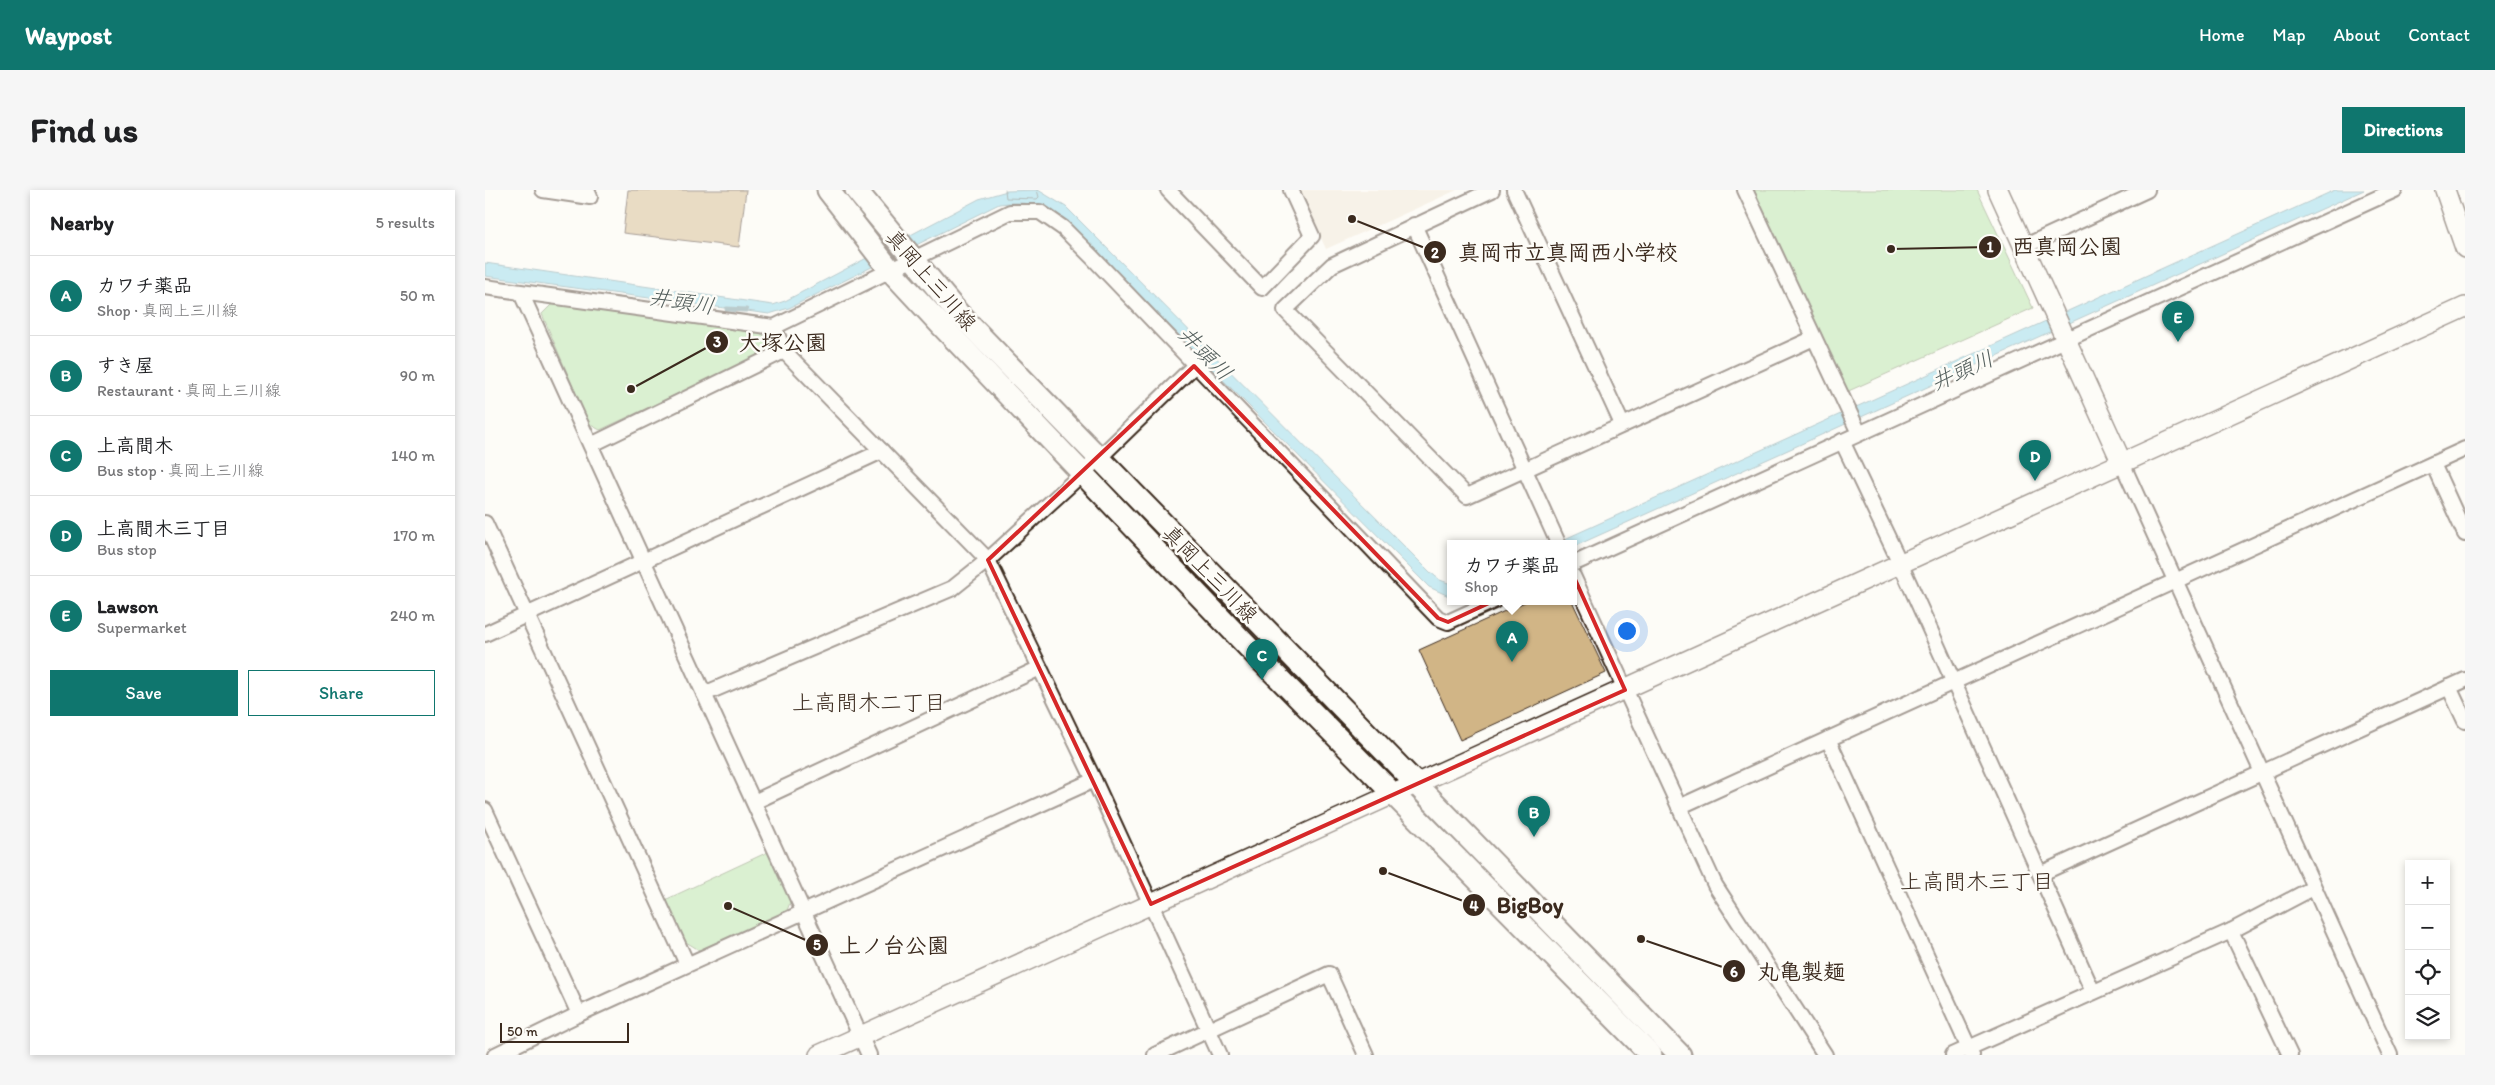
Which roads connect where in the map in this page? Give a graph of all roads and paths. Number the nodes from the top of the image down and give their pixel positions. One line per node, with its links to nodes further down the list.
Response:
1 (543, 190): 2 (street)
2 (587, 190)
3 (828, 190): 18 (main road, 真岡上三川線)
4 (856, 190): 17 (main road, 真岡上三川線)
5 (1168, 190): 6 (street)
6 (1291, 190)
7 (1492, 190): 14 (street)
8 (1514, 190): 27 (street)
9 (1745, 190): 23 (street)
10 (1998, 190): 15 (street)
11 (2146, 190): 15 (street)
12 (2395, 190): 24 (street)
13 (2445, 190): 16 (street)
14 (1415, 225): 36 (street); 36 (street)
15 (2023, 247): 24 (street)
16 (2465, 248)
17 (912, 260): 18 (street); 26 (street); 33 (main road, 真岡上三川線)
18 (890, 270): 22 (street); 37 (main road, 真岡上三川線)
19 (485, 287): 20 (street)
20 (521, 293): 22 (street); 30 (street)
21 (2465, 307): 34 (street)
22 (774, 327): 25 (street)
23 (1814, 338): 27 (street); 28 (street)
24 (2066, 340): 28 (street); 34 (street)
25 (784, 351): 30 (street); 32 (street)
26 (1194, 366): 33 (street); 47 (street)
27 (1623, 424): 36 (street)
28 (1859, 433): 29 (street)
29 (1842, 441): 43 (street); 44 (street)
30 (591, 445): 42 (street)
31 (2465, 449): 35 (street)
32 (881, 451): 41 (street); 42 (street)
33 (1098, 459): 37 (street); 60 (main road, 真岡上三川線)
34 (2122, 463): 44 (street); 45 (street)
35 (2433, 464): 39 (street); 45 (street)
36 (1525, 470): 40 (street)
37 (1082, 474): 41 (street); 61 (main road, 真岡上三川線)
38 (485, 523): 48 (street)
39 (2465, 534)
40 (1557, 540)
41 (988, 560): 50 (street); 55 (street)
42 (643, 561): 48 (street); 55 (street)
43 (1577, 562)
44 (1901, 564): 52 (street); 54 (street)
45 (2175, 581): 52 (street); 58 (street)
46 (1577, 585): 54 (street)
47 (1485, 605)
48 (527, 615): 49 (street); 70 (street)
49 (485, 634)
50 (1040, 668): 59 (street); 62 (street)
51 (2465, 680): 53 (street)
52 (1952, 681): 57 (street); 65 (street)
53 (2449, 687): 56 (street); 58 (street)
54 (1625, 690): 60 (street); 63 (street)
55 (704, 694): 62 (street)
56 (2465, 721)
57 (1828, 739): 63 (street); 75 (street)
58 (2262, 772): 65 (street); 66 (street)
59 (1094, 780): 67 (street); 68 (street)
60 (1416, 785): 61 (street); 83 (main road, 真岡上三川線)
61 (1394, 795): 67 (street); 82 (main road, 真岡上三川線)
62 (754, 802): 68 (street)
63 (1679, 807): 84 (street)
64 (485, 810): 72 (street)
65 (2040, 874): 71 (street)
66 (2313, 888): 69 (street); 87 (street)
67 (1151, 904): 73 (street); 74 (street)
68 (804, 912): 70 (street); 74 (street)
69 (2231, 931): 71 (street); 86 (street)
70 (687, 964): 72 (street)
71 (2093, 992): 75 (street)
72 (579, 1014): 76 (street)
73 (1209, 1030): 79 (street); 80 (street); 81 (street)
74 (861, 1036): 77 (street); 78 (street)
75 (1970, 1052): 85 (street)
76 (495, 1055)
77 (819, 1055)
78 (869, 1055)
79 (1155, 1055)
80 (1220, 1055)
81 (1366, 1055)
82 (1651, 1055)
83 (1680, 1055)
84 (1825, 1055)
85 (1953, 1055)
86 (2289, 1055)
87 (2390, 1055)

